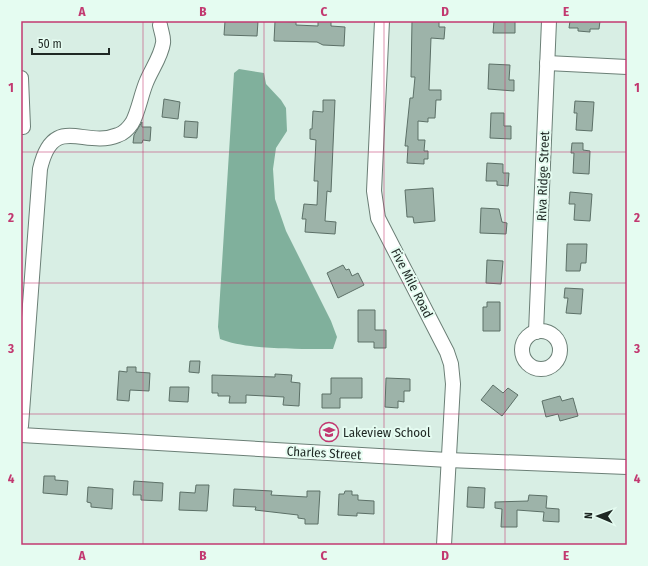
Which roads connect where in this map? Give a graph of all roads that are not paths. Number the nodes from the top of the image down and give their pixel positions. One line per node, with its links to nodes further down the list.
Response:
1 (382, 21): 11 (street, Five Mile Road)
2 (549, 21): 4 (street, Riva Ridge Street)
3 (160, 25): 9 (street)
4 (547, 63): 5 (street); 8 (street, Riva Ridge Street)
5 (627, 67)
6 (21, 78): 7 (street)
7 (23, 127)
8 (536, 332)
9 (21, 426)
10 (21, 435): 11 (street, Charles Street)
11 (448, 460): 12 (street, Charles Street); 13 (street, Five Mile Road)
12 (627, 467)
13 (444, 545)

